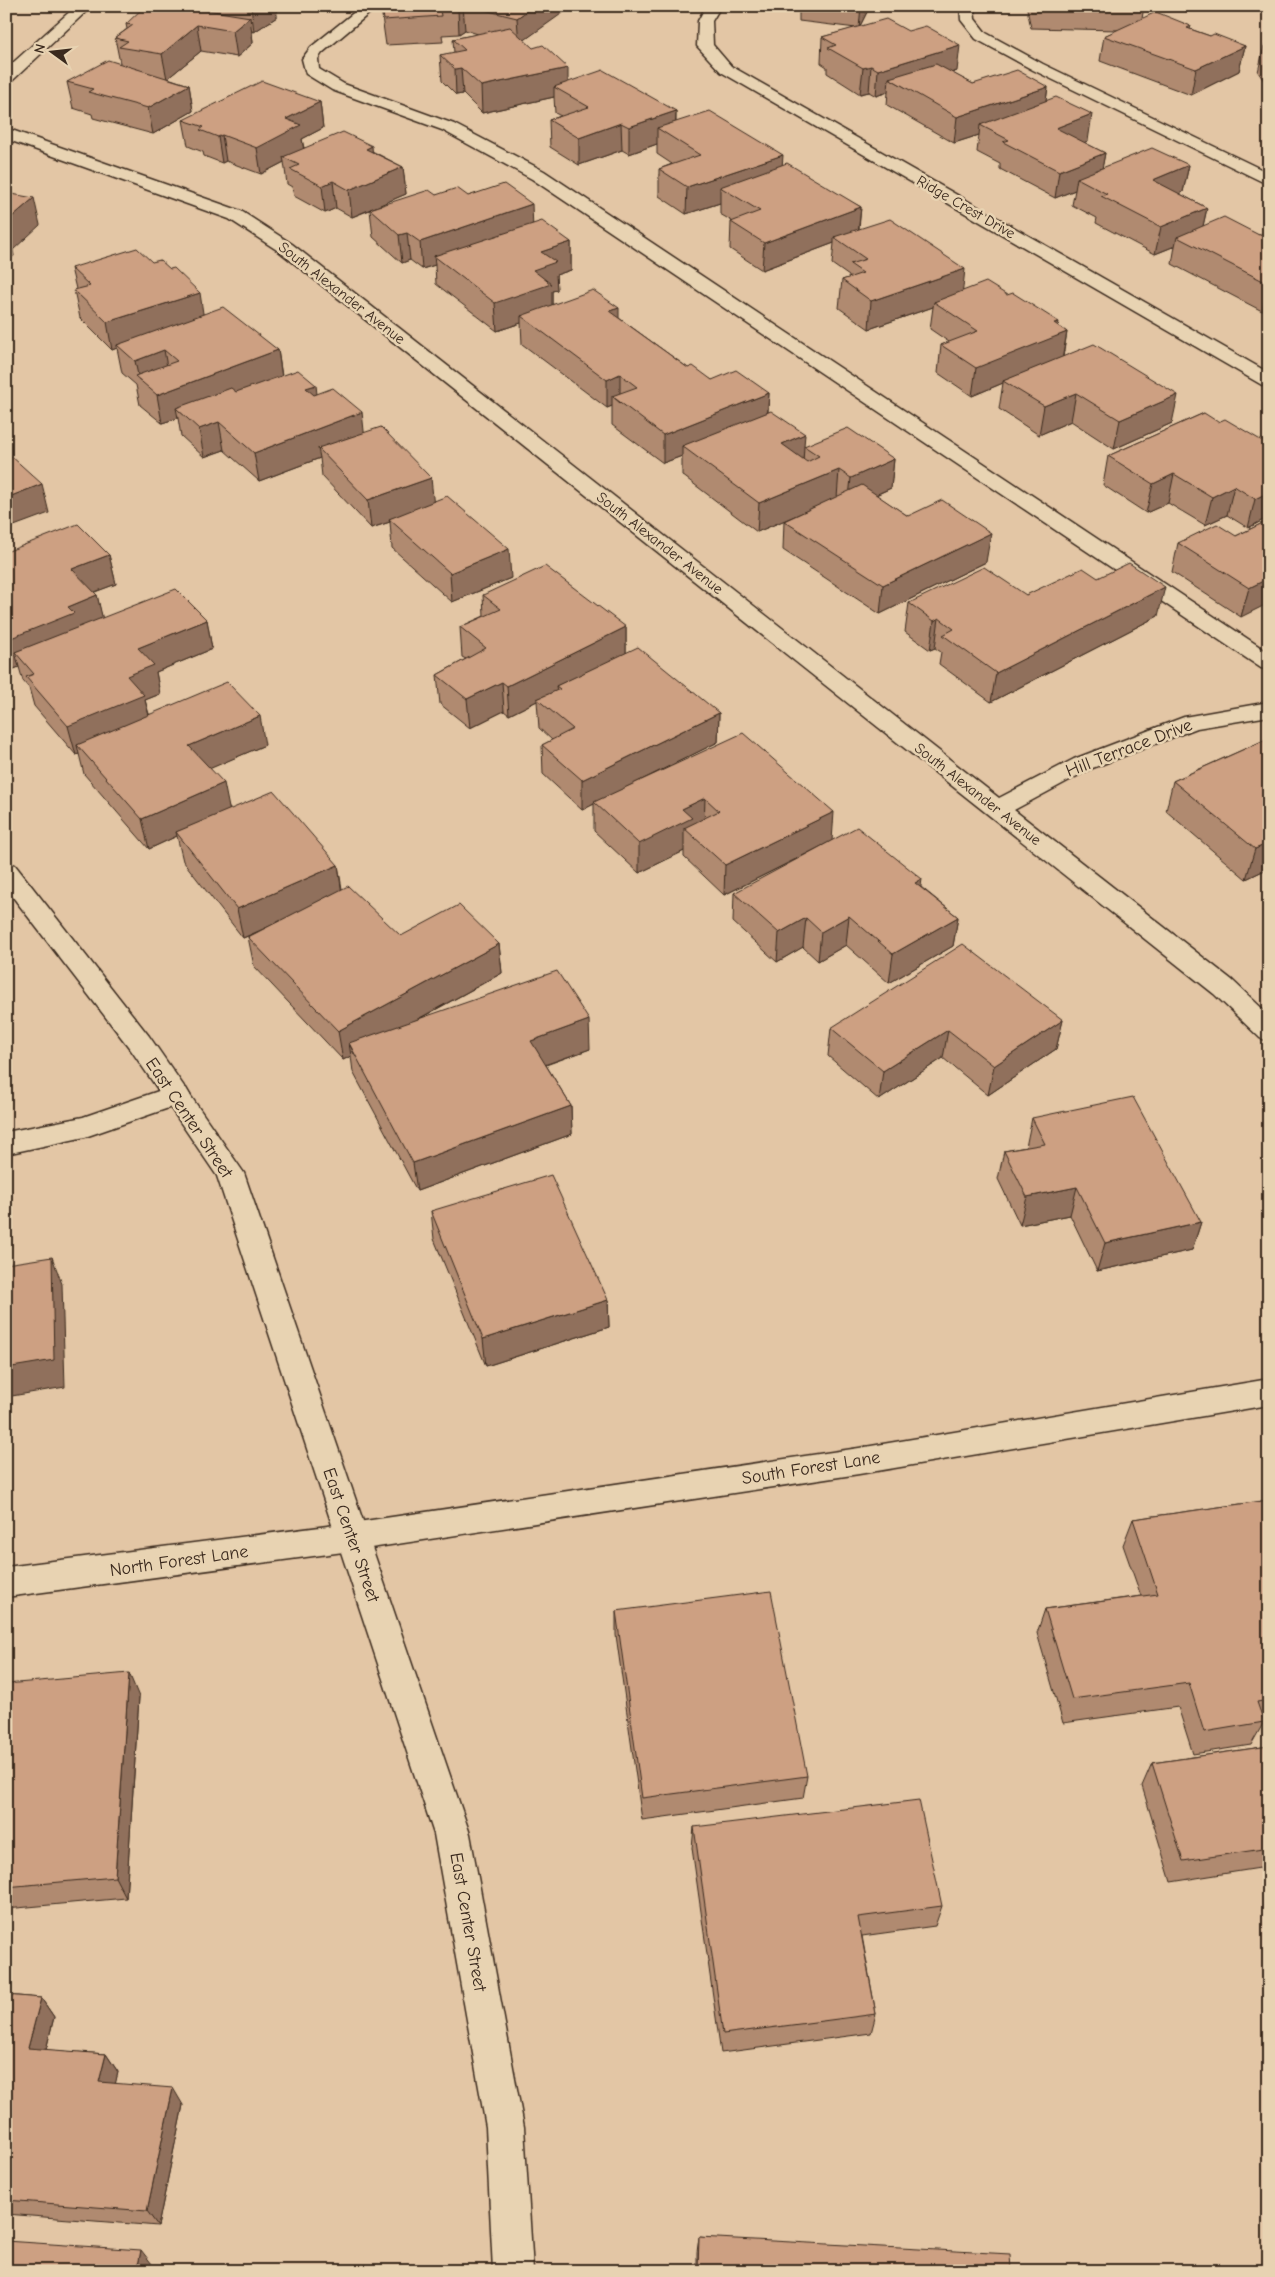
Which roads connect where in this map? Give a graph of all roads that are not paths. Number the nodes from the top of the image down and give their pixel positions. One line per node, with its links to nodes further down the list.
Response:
1 (85, 6): 5 (street)
2 (372, 6): 9 (street)
3 (714, 6): 8 (street, Ridge Crest Drive)
4 (967, 6): 7 (street)
5 (6, 78)
6 (6, 133): 11 (street, South Alexander Avenue)
7 (1269, 180)
8 (1269, 381)
9 (1269, 663)
10 (1269, 708): 11 (street, Hill Terrace Drive)
11 (996, 809): 13 (street, South Alexander Avenue)
12 (6, 871): 14 (street, East Center Street)
13 (1269, 1031)
14 (176, 1096): 15 (street); 17 (street, East Center Street)
15 (6, 1144)
16 (1269, 1392): 17 (street, South Forest Lane)
17 (351, 1538): 18 (street, North Forest Lane); 19 (street, East Center Street)
18 (6, 1582)
19 (512, 2271)

